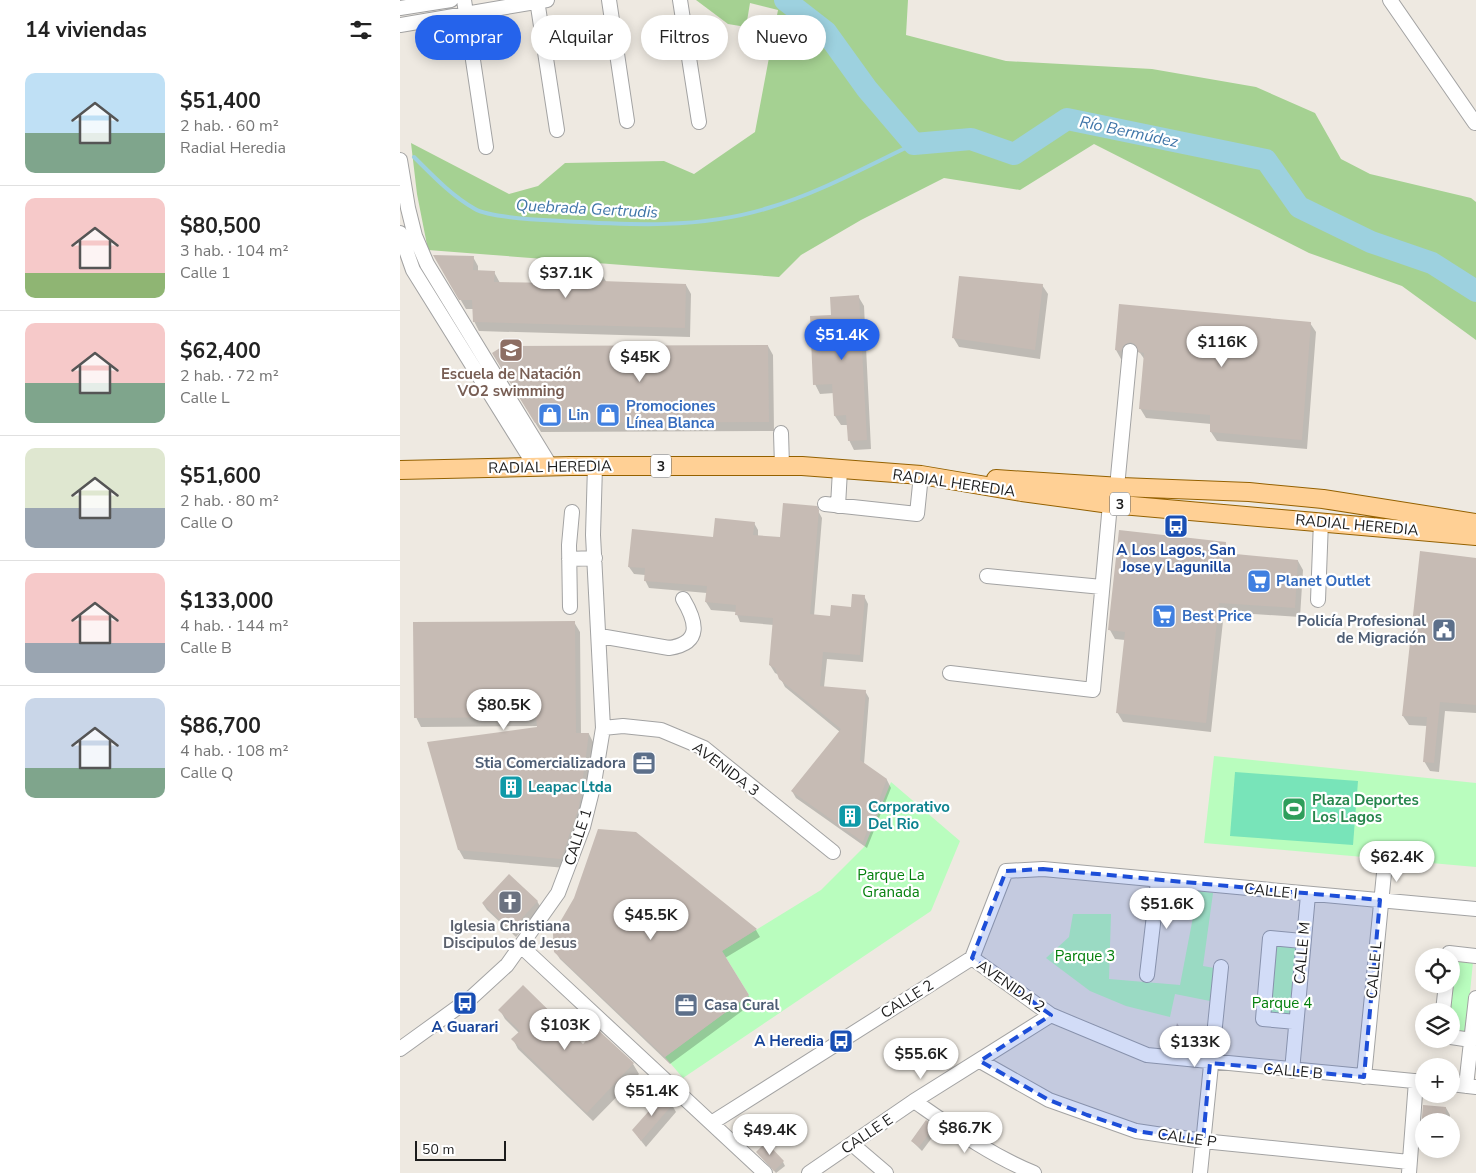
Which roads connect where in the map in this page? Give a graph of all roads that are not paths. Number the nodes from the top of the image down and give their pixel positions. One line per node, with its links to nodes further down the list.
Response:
1 (451, 0): 7 (street)
2 (609, 0): 9 (street)
3 (680, 0): 10 (street)
4 (1390, 0): 11 (street)
5 (540, 1): 6 (street); 12 (street)
6 (465, 7): 8 (street); 13 (street)
7 (400, 8)
8 (400, 25)
9 (627, 121)
10 (699, 122)
11 (1475, 123)
12 (557, 130)
13 (486, 147)
14 (400, 160): 18 (street)
15 (400, 233): 18 (street)
16 (1130, 352): 24 (street)
17 (781, 433): 20 (street)
18 (543, 466): 19 (main road, RADIAL HEREDIA / 3); 21 (main road, RADIAL HEREDIA / 3)
19 (595, 466): 20 (main road, RADIAL HEREDIA / 3); 32 (street, CALLE 1)
20 (782, 466): 22 (main road, RADIAL HEREDIA / 3)
21 (400, 470)
22 (840, 470): 23 (main road, RADIAL HEREDIA / 3); 23 (street)
23 (921, 475): 24 (main road); 26 (main road, RADIAL HEREDIA / 3)
24 (1117, 487): 25 (main road)
25 (1319, 498): 26 (main road); 29 (main road); 30 (main road)
26 (1110, 504): 28 (main road, RADIAL HEREDIA / 3); 35 (street)
27 (572, 512): 33 (street)
28 (1321, 521): 31 (main road, RADIAL HEREDIA / 3); 37 (street)
29 (1476, 523)
30 (1476, 531)
31 (1476, 536)
32 (595, 558): 33 (street); 39 (street, CALLE 1)
33 (569, 559): 38 (street)
34 (987, 576): 35 (street)
35 (1102, 587): 40 (street)
36 (683, 599): 39 (street)
37 (1318, 600)
38 (570, 607)
39 (600, 636): 41 (street, CALLE 1)
40 (950, 673)
41 (604, 728): 42 (street, AVENIDA 3); 49 (street, CALLE 1)
42 (833, 852)
43 (1385, 863): 46 (street, CALLE L)
44 (1158, 881): 45 (street, CALLE I); 52 (street, CALLE I); 54 (street)
45 (1308, 895): 46 (street, CALLE I); 48 (street, CALLE M)
46 (1380, 900): 47 (street, CALLE I); 64 (street, CALLE L)
47 (1476, 909)
48 (1302, 941): 57 (street, CALLE M); 57 (street)
49 (522, 947): 60 (street, CALLE 1); 69 (street)
50 (1460, 954): 51 (street)
51 (1476, 956)
52 (972, 958): 56 (street, AVENIDA 2); 69 (street, CALLE 2)
53 (1221, 967): 62 (street)
54 (1146, 975)
55 (1476, 998): 59 (street)
56 (1051, 1015): 61 (street, CALLE E); 62 (street, CALLE B)
57 (1296, 1022): 63 (street, CALLE M)
58 (1460, 1038): 59 (street)
59 (1471, 1040): 66 (street)
60 (400, 1049)
61 (980, 1060): 67 (street, CALLE E); 70 (street, CALLE P)
62 (1210, 1063): 63 (street, CALLE B); 70 (street)
63 (1292, 1071): 64 (street, CALLE B)
64 (1364, 1077): 65 (street, CALLE B)
65 (1415, 1082)
66 (1471, 1086)
67 (914, 1101): 71 (street, CALLE E); 76 (street)
68 (1417, 1103): 72 (street)
69 (713, 1122): 73 (street)
70 (1203, 1141): 72 (street, CALLE P); 77 (street)
71 (852, 1144): 74 (street, CALLE E); 75 (street)
72 (1409, 1168)
73 (766, 1173)
74 (809, 1173)
75 (886, 1173)
76 (1034, 1173)
77 (1200, 1173)

